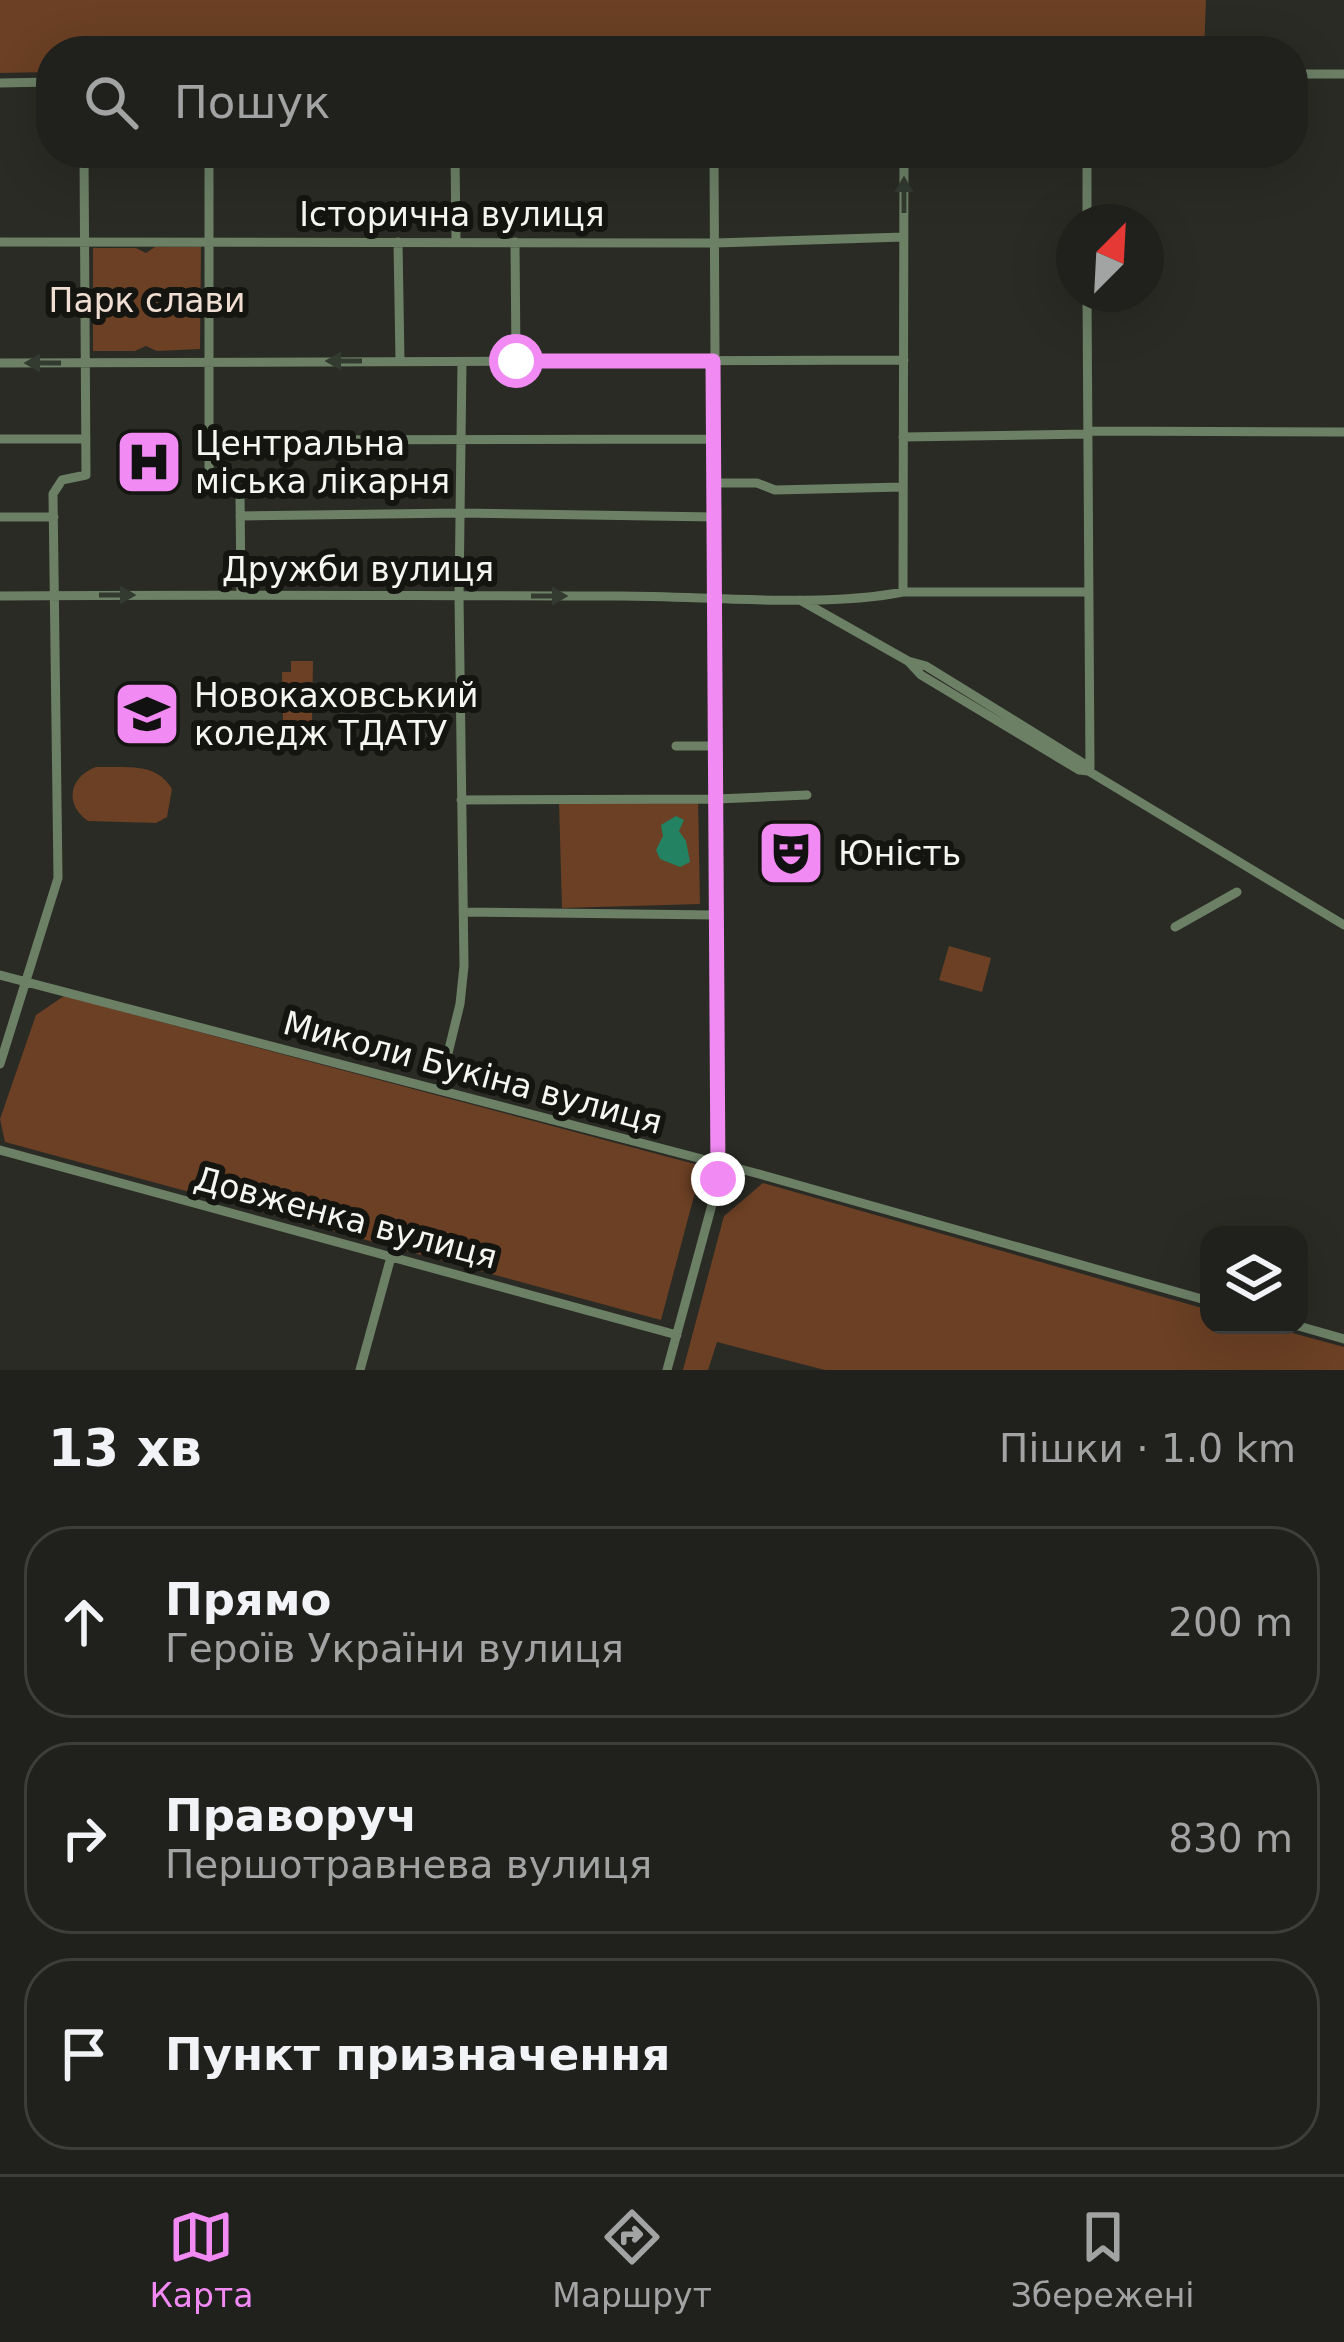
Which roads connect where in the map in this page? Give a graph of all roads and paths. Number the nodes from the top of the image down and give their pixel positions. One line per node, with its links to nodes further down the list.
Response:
1 (1308, 74): 2 (street)
2 (1344, 74)
3 (0, 82): 4 (street)
4 (36, 82)
5 (84, 168): 15 (street)
6 (209, 168): 13 (street)
7 (455, 168): 17 (street)
8 (714, 168): 19 (street)
9 (904, 168): 12 (street, one-way to 9)
10 (1087, 168): 11 (street)
11 (1087, 204)
12 (904, 238): 19 (street, Історична вулиця); 21 (street)
13 (209, 240): 15 (street, Історична вулиця); 16 (street, Історична вулиця); 22 (street)
14 (0, 242): 15 (street, Історична вулиця)
15 (85, 242): 26 (street)
16 (398, 242): 17 (street, Історична вулиця); 23 (street)
17 (456, 242): 18 (street, Історична вулиця)
18 (515, 242): 19 (street, Історична вулиця); 24 (street)
19 (715, 243): 25 (street)
20 (1088, 312): 29 (street)
21 (904, 360): 25 (street); 31 (street)
22 (209, 361): 23 (street, one-way to 22); 26 (street); 35 (street)
23 (400, 361): 27 (street)
24 (516, 361): 25 (street); 27 (street)
25 (713, 361): 34 (street)
26 (86, 362): 28 (street, one-way to 28); 33 (street)
27 (462, 362): 36 (street)
28 (0, 363)
29 (1088, 432): 30 (street); 31 (street); 45 (street)
30 (1344, 433)
31 (903, 437): 38 (street)
32 (0, 439): 33 (street)
33 (86, 439): 42 (street)
34 (715, 439): 36 (street); 37 (street)
35 (210, 440): 36 (street); 40 (street)
36 (460, 440): 39 (street)
37 (716, 483): 38 (street); 43 (street)
38 (902, 488): 44 (street)
39 (459, 513): 40 (street); 43 (street); 49 (street)
40 (240, 516): 48 (street)
41 (0, 517): 42 (street)
42 (54, 517): 47 (street)
43 (715, 517): 50 (street)
44 (903, 592): 45 (street, Дружби вулиця); 51 (street, Дружби вулиця)
45 (1089, 592): 54 (street)
46 (0, 596): 47 (street, Дружби вулиця)
47 (56, 596): 48 (street, Дружби вулиця, one-way to 48); 64 (street)
48 (241, 596): 49 (street, Дружби вулиця)
49 (459, 596): 50 (street, Дружби вулиця, one-way to 50); 57 (street)
50 (715, 596): 51 (street, Дружби вулиця); 53 (street)
51 (795, 598): 54 (street)
52 (676, 746): 53 (street)
53 (716, 746): 56 (street)
54 (1090, 772): 61 (street)
55 (807, 795): 56 (street)
56 (717, 799): 57 (street); 60 (street)
57 (461, 800): 59 (street)
58 (1237, 892): 62 (street)
59 (463, 912): 60 (street); 66 (street)
60 (715, 915): 68 (street)
61 (1344, 925)
62 (1175, 927)
63 (0, 975): 64 (street, Миколи Букіна вулиця)
64 (28, 983): 65 (street); 66 (street, Миколи Букіна вулиця)
65 (0, 1064)
66 (439, 1090): 68 (street, Миколи Букіна вулиця)
67 (0, 1150): 69 (street, Довженка вулиця)
68 (719, 1163): 70 (street, Миколи Букіна вулиця); 72 (street)
69 (391, 1257): 72 (street, Довженка вулиця); 74 (street)
70 (1200, 1297)
71 (1308, 1329): 73 (street)
72 (677, 1335): 75 (street)
73 (1344, 1339)
74 (360, 1370)
75 (667, 1370)

